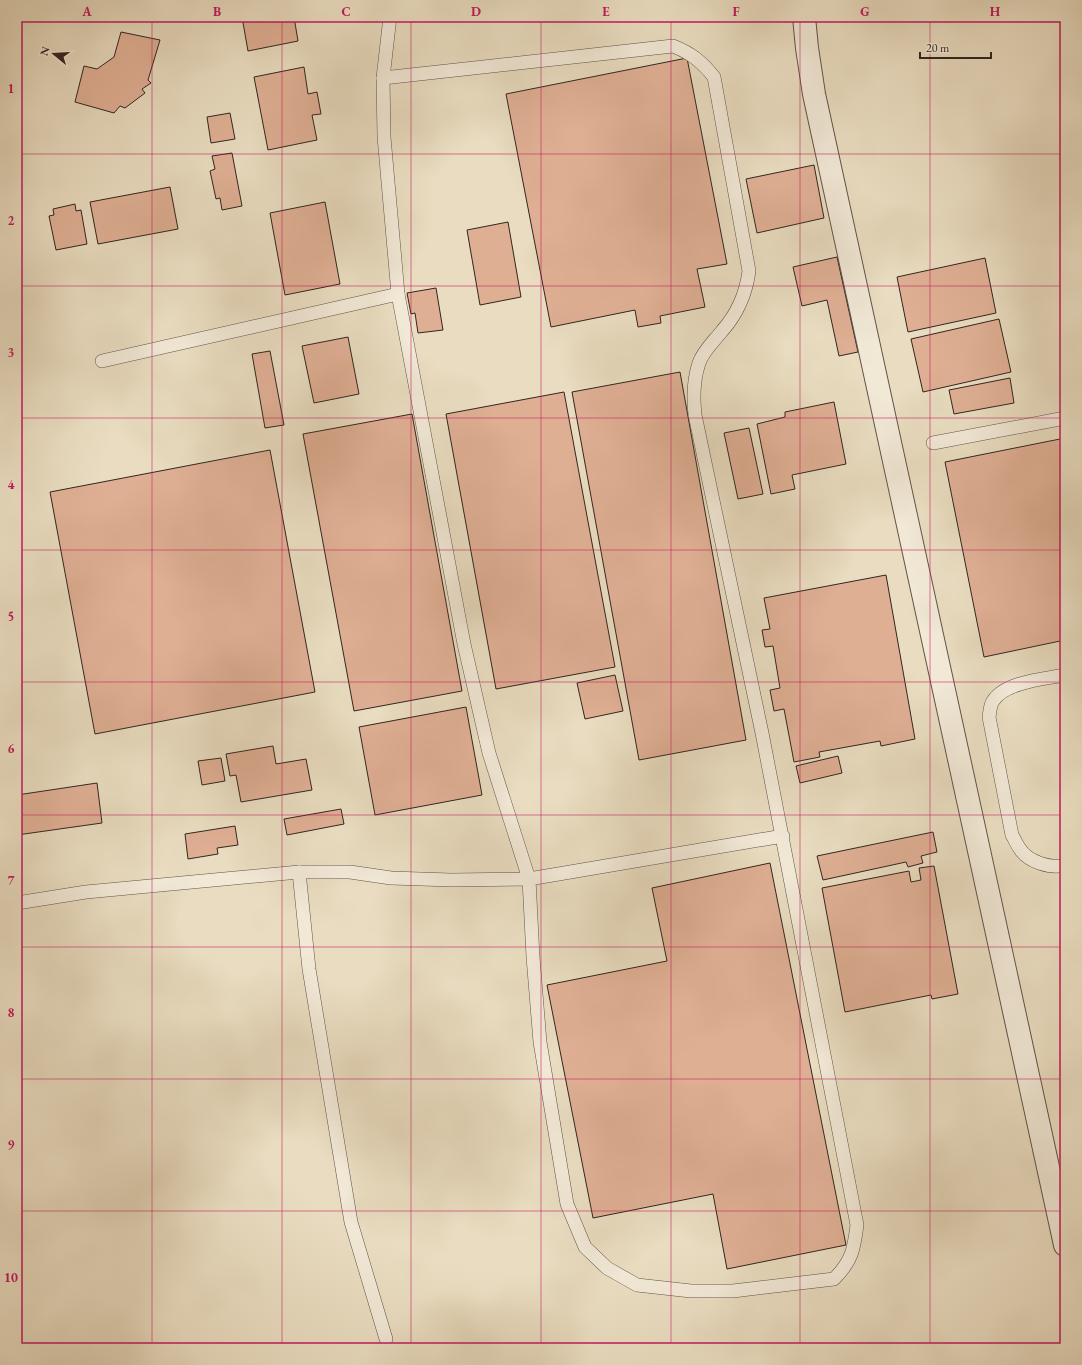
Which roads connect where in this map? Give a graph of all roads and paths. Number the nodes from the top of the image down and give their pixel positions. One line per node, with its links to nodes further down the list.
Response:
1 (390, 17): 3 (lane)
2 (804, 17): 14 (street)
3 (383, 78): 4 (lane); 9 (lane)
4 (398, 294): 5 (lane); 12 (lane)
5 (102, 361)
6 (1065, 418): 7 (lane)
7 (933, 443)
8 (1065, 675): 10 (lane)
9 (783, 836): 12 (lane); 12 (lane)
10 (1065, 865)
11 (298, 872): 12 (lane); 13 (lane); 15 (lane)
12 (529, 878)
13 (17, 903)
14 (1065, 1245)
15 (386, 1339)

